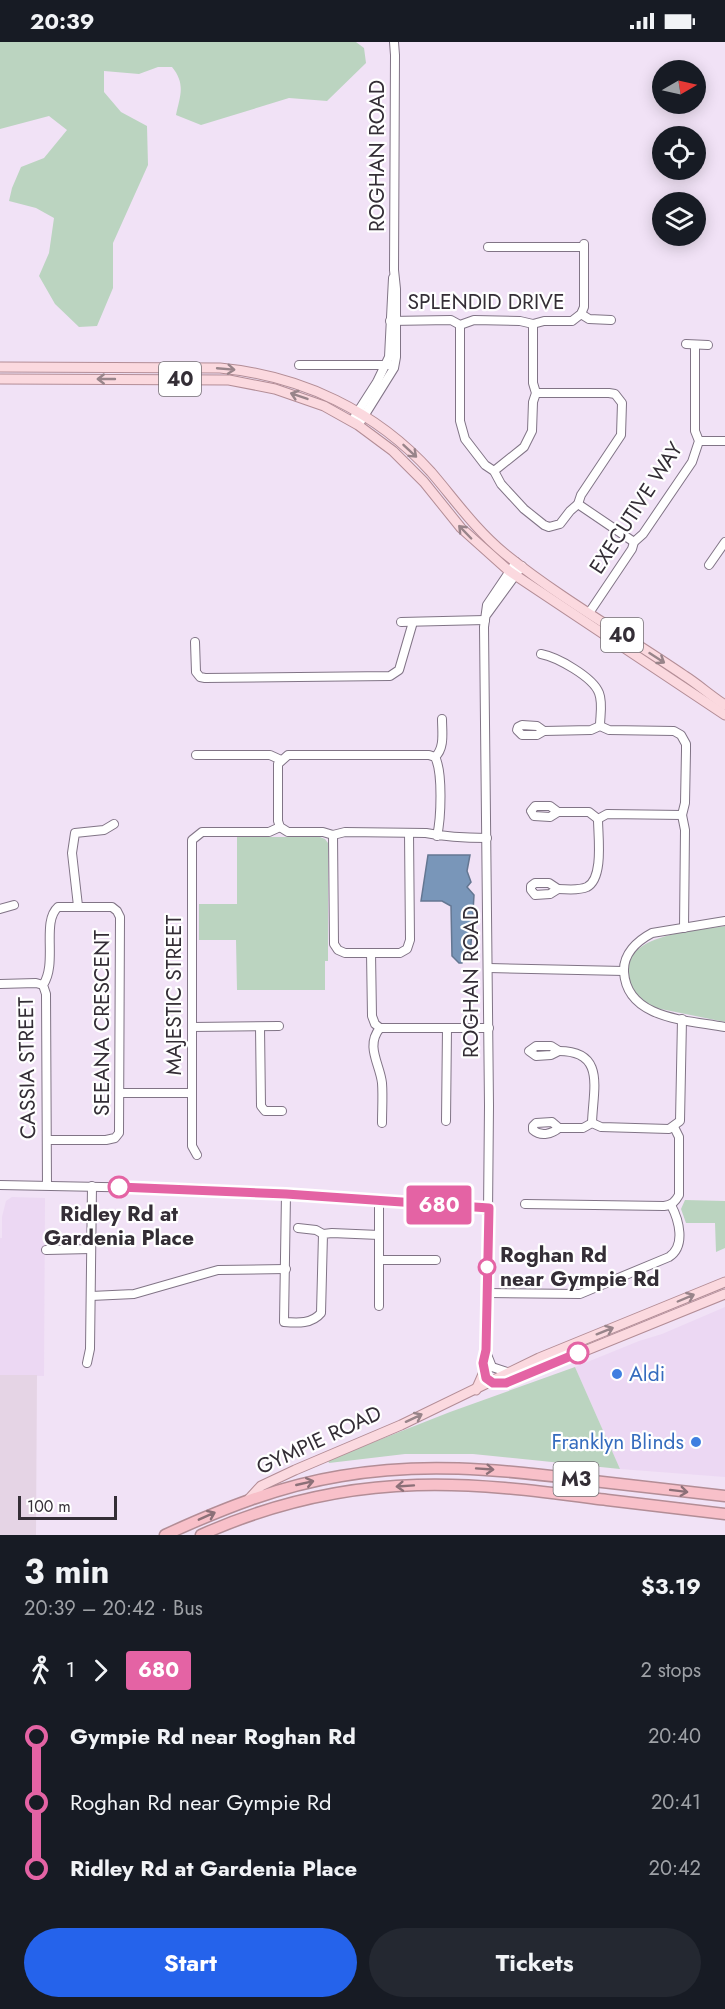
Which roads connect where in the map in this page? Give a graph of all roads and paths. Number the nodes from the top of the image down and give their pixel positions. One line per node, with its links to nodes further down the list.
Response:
1 (394, 42): 4 (street, ROGHAN ROAD)
2 (488, 247): 3 (street, SPLENDID DRIVE)
3 (581, 314): 5 (street); 6 (street, SPLENDID DRIVE)
4 (393, 320): 7 (street, SPLENDID DRIVE); 12 (street, ROGHAN ROAD)
5 (611, 320)
6 (533, 324): 7 (street, SPLENDID DRIVE); 15 (street)
7 (460, 325): 20 (street)
8 (686, 344): 9 (street)
9 (695, 345): 10 (street); 18 (street, EXECUTIVE WAY)
10 (708, 345)
11 (298, 365): 12 (street)
12 (390, 365): 16 (street, ROGHAN ROAD)
13 (0, 367): 16 (main road, 40, one-way to 16)
14 (0, 379): 17 (main road, 40, one-way to 14)
15 (536, 393): 20 (street); 21 (street)
16 (362, 413): 17 (street, ROGHAN ROAD); 24 (main road, 40, one-way to 24)
17 (355, 423): 26 (main road, 40, one-way to 17)
18 (699, 441): 19 (street); 22 (street, EXECUTIVE WAY)
19 (725, 441)
20 (494, 471): 21 (street)
21 (578, 504): 22 (street)
22 (634, 542): 27 (street, EXECUTIVE WAY)
23 (725, 543): 25 (street)
24 (519, 564): 26 (street, ROGHAN ROAD); 27 (main road, 40)
25 (709, 566)
26 (512, 573): 28 (street, ROGHAN ROAD); 34 (main road, 40)
27 (589, 613): 33 (main road, 40, one-way to 33)
28 (486, 617): 30 (street); 49 (street, ROGHAN ROAD)
29 (401, 622): 30 (street)
30 (413, 622): 31 (street)
31 (195, 642)
32 (541, 654): 36 (street)
33 (725, 705)
34 (725, 715)
35 (442, 719): 39 (street)
36 (600, 726): 37 (street); 42 (street)
37 (544, 730)
38 (196, 755): 40 (street)
39 (435, 757): 40 (street); 48 (street)
40 (281, 760): 45 (street)
41 (558, 812): 43 (street)
42 (682, 815): 43 (street); 56 (street)
43 (598, 819): 50 (street)
44 (114, 824): 52 (street)
45 (280, 827): 47 (street); 64 (street, MAJESTIC STREET)
46 (410, 833): 47 (street); 48 (street); 57 (street)
47 (333, 835): 57 (street)
48 (437, 836): 49 (street)
49 (487, 838): 58 (street, ROGHAN ROAD)
50 (558, 889)
51 (14, 905): 53 (street)
52 (78, 906): 54 (street, SEEANA CRESCENT); 71 (street, SEEANA CRESCENT)
53 (0, 909)
54 (51, 916): 61 (street, CASSIA STREET)
55 (725, 921): 56 (street)
56 (684, 928): 59 (street)
57 (370, 953): 67 (street)
58 (489, 968): 59 (street); 69 (street, ROGHAN ROAD)
59 (624, 971): 62 (street)
60 (0, 984): 61 (street)
61 (43, 985): 79 (street, CASSIA STREET)
62 (682, 1019): 66 (street); 77 (street)
63 (279, 1026): 65 (street)
64 (192, 1027): 65 (street); 72 (street, MAJESTIC STREET)
65 (260, 1027): 73 (street)
66 (725, 1027)
67 (380, 1028): 68 (street); 75 (street)
68 (447, 1028): 69 (street); 74 (street)
69 (489, 1028): 88 (street, ROGHAN ROAD)
70 (559, 1050): 76 (street)
71 (120, 1093): 72 (street); 79 (street, SEEANA CRESCENT)
72 (192, 1093): 80 (street, MAJESTIC STREET)
73 (282, 1111)
74 (446, 1121)
75 (382, 1123)
76 (592, 1123): 77 (street); 78 (street)
77 (674, 1126): 87 (street)
78 (559, 1128)
79 (47, 1140): 82 (street, CASSIA STREET)
80 (198, 1155)
81 (0, 1185): 82 (street)
82 (47, 1185): 83 (street)
83 (92, 1186): 84 (street); 92 (street)
84 (286, 1194): 85 (street); 96 (street)
85 (379, 1201): 88 (street); 91 (street)
86 (525, 1204): 87 (street)
87 (671, 1205): 98 (street)
88 (489, 1208): 98 (street, ROGHAN ROAD)
89 (298, 1228): 90 (street)
90 (323, 1234): 91 (street); 96 (street)
91 (379, 1235): 94 (street)
92 (91, 1249): 93 (street); 100 (street)
93 (46, 1250)
94 (379, 1260): 95 (street); 101 (street)
95 (436, 1260)
96 (286, 1269): 100 (street)
97 (725, 1282): 105 (main road, GYMPIE ROAD, one-way to 97)
98 (487, 1293): 102 (street, ROGHAN ROAD)
99 (725, 1294): 106 (main road, GYMPIE ROAD)
100 (91, 1296): 103 (street)
101 (379, 1306)
102 (486, 1350): 104 (street, ROGHAN ROAD); 105 (street)
103 (87, 1363)
104 (484, 1372): 106 (street); 107 (main road)
105 (510, 1373): 106 (main road, GYMPIE ROAD)
106 (491, 1382): 107 (main road, GYMPIE ROAD)
107 (476, 1390): 109 (main road, GYMPIE ROAD, one-way to 107)
108 (725, 1496): 109 (highway, M3, one-way to 108)
109 (249, 1499): 111 (highway, GYMPIE ROAD, one-way to 109)
110 (725, 1514): 112 (highway, M3, one-way to 112)
111 (165, 1535)
112 (201, 1535)

